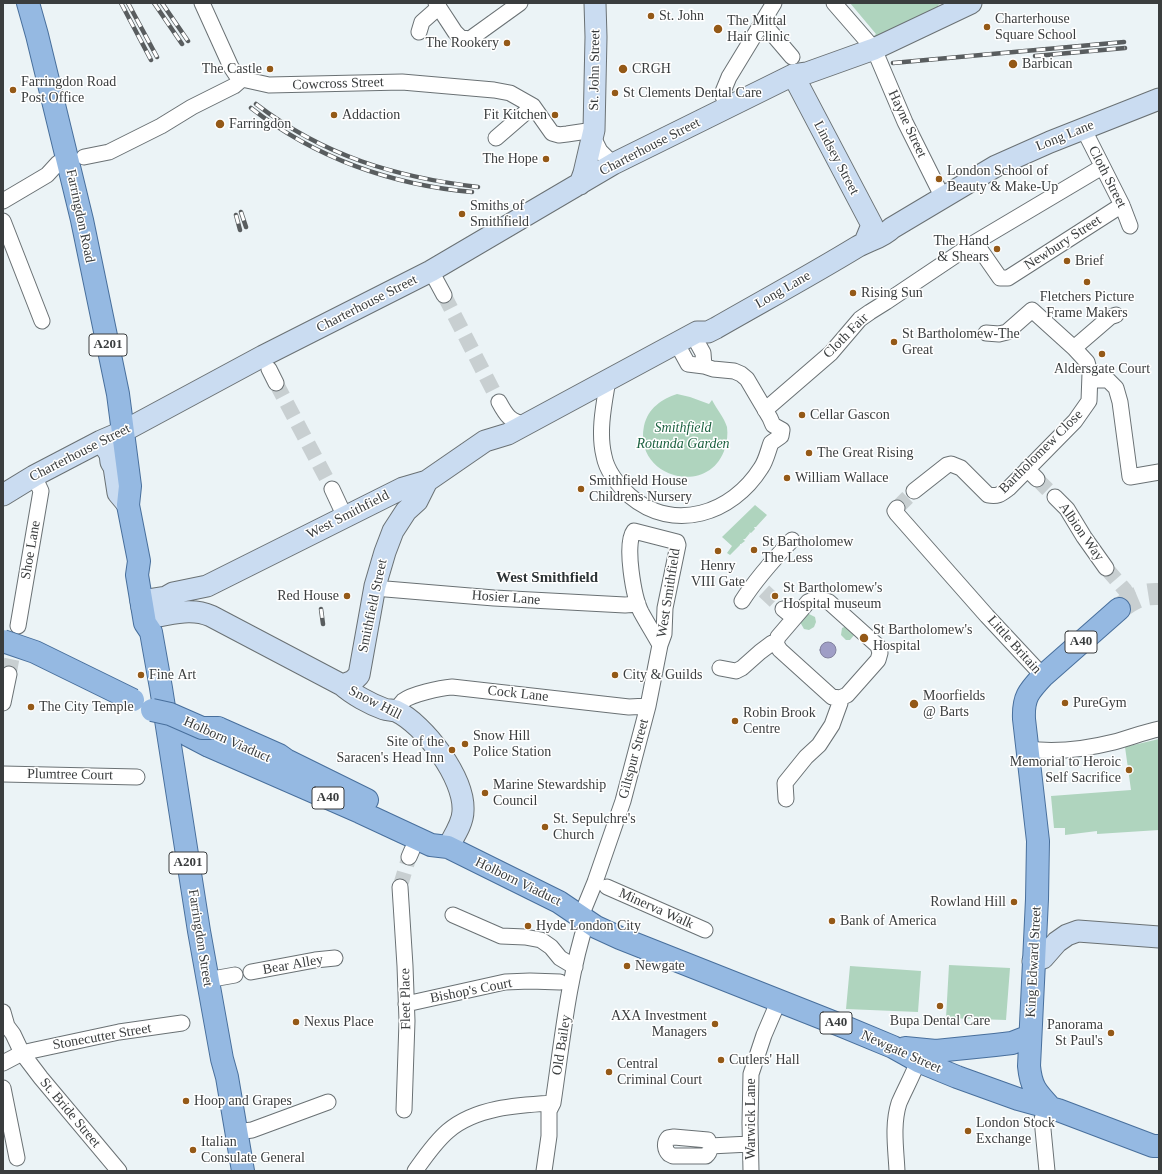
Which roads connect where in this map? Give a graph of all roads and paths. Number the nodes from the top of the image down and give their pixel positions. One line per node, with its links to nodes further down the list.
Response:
1 (28, 3): 45 (main road, Farringdon Road / A201)
2 (202, 3): 13 (street)
3 (520, 3): 8 (street)
4 (595, 3): 18 (street, St. John Street)
5 (774, 3): 9 (street)
6 (834, 3): 11 (street, Hayne Street)
7 (971, 3): 11 (street, Charterhouse Street)
8 (437, 5): 10 (street)
9 (763, 23): 12 (street); 16 (street)
10 (419, 32)
11 (874, 49): 12 (street, Charterhouse Street); 25 (street, Hayne Street)
12 (792, 66): 16 (street, Charterhouse Street); 30 (street, Lindsey Street)
13 (242, 79): 15 (street, Cowcross Street); 20 (street)
14 (1159, 99): 17 (street, Long Lane)
15 (533, 106): 18 (street, Cowcross Street); 19 (street)
16 (728, 107): 22 (street, Charterhouse Street)
17 (1083, 128): 23 (street, Cloth Street); 25 (street, Long Lane)
18 (593, 134): 22 (street); 24 (street, St. John Street)
19 (496, 138)
20 (84, 157)
21 (58, 163): 26 (street)
22 (613, 164): 24 (street, Charterhouse Street)
23 (1102, 167): 27 (street, Cloth Street); 31 (street, Cloth Fair)
24 (580, 184): 32 (street, Charterhouse Street)
25 (943, 198): 30 (street, Long Lane)
26 (3, 201)
27 (1122, 205): 29 (street, Cloth Street); 31 (street, Newbury Street)
28 (3, 221): 35 (street)
29 (1130, 226)
30 (868, 234): 37 (street, Long Lane)
31 (974, 243): 43 (street, Cloth Fair)
32 (431, 271): 33 (street); 45 (street, Charterhouse Street)
33 (444, 295)
34 (1116, 315): 38 (street)
35 (42, 321)
36 (986, 333): 38 (street, Bartholomew Close)
37 (685, 339): 40 (street, West Smithfield); 43 (street)
38 (1074, 348): 41 (street, Bartholomew Close)
39 (269, 369): 42 (street)
40 (608, 380): 43 (street); 44 (street, West Smithfield)
41 (1090, 380): 48 (street); 52 (street, Bartholomew Close)
42 (276, 383)
43 (765, 410)
44 (526, 424): 47 (street, West Smithfield); 47 (street, West Smithfield)
45 (122, 432): 46 (street, Charterhouse Street); 55 (main road, Farringdon Street / A201)
46 (101, 441): 49 (street, Charterhouse Street); 55 (street, A201)
47 (485, 441): 50 (street, West Smithfield)
48 (1159, 472)
49 (34, 476): 53 (street, Charterhouse Street); 67 (street, Shoe Lane)
50 (427, 481): 57 (street, West Smithfield); 61 (street, Smithfield Street)
51 (332, 489): 57 (street)
52 (914, 491)
53 (3, 495)
54 (1055, 497): 59 (street, Albion Way)
55 (128, 505): 64 (main road, Farringdon Street / A201)
56 (898, 508): 73 (street, Little Britain)
57 (345, 517): 60 (street, West Smithfield)
58 (792, 540): 62 (street)
59 (1106, 568)
60 (207, 586): 64 (street, West Smithfield); 66 (street)
61 (375, 586): 63 (street, Hosier Lane); 74 (street, Smithfield Street)
62 (742, 601)
63 (638, 604): 70 (street, West Smithfield); 70 (street, West Smithfield)
64 (152, 609): 66 (street, Snow Hill); 97 (main road, Farringdon Street / A201)
65 (1119, 609): 73 (main road, A40)
66 (211, 616): 74 (street, Snow Hill)
67 (18, 626)
68 (3, 641): 80 (main road, Holborn Viaduct / A40, bridge)
69 (776, 644): 71 (street); 75 (street); 75 (street)
70 (660, 645): 77 (street, Giltspur Street)
71 (720, 668)
72 (9, 674): 76 (street)
73 (1043, 676): 81 (main road, Little Britain / A40)
74 (342, 685): 78 (street, Snow Hill)
75 (840, 698): 84 (street)
76 (3, 703)
77 (648, 706): 78 (street, Cock Lane); 89 (street, Giltspur Street)
78 (396, 711): 85 (street, Snow Hill)
79 (1159, 729): 81 (street)
80 (211, 734): 85 (main road, Holborn Viaduct / A40); 85 (main road, Holborn Viaduct / A40)
81 (1028, 750): 93 (main road, King Edward Street / A40)
82 (3, 774): 83 (street, Plumtree Court)
83 (137, 777)
84 (786, 799)
85 (448, 847): 89 (main road, Holborn Viaduct / A40)
86 (400, 887): 100 (street, Fleet Place)
87 (607, 887): 90 (street, Minerva Walk)
88 (453, 915): 94 (street)
89 (584, 918): 94 (street, Old Bailey); 99 (main road, Newgate Street / A40)
90 (705, 930)
91 (1159, 937): 93 (street)
92 (335, 958): 95 (street, Bear Alley)
93 (1033, 961): 103 (main road, King Edward Street / A40)
94 (575, 967): 110 (street, Old Bailey)
95 (251, 972)
96 (235, 975): 97 (street)
97 (207, 980): 113 (main road, Farringdon Street / A201)
98 (560, 982): 100 (street, Bishop's Court)
99 (779, 1000): 104 (main road, Newgate Street / A40); 114 (street, Warwick Lane)
100 (406, 1004): 111 (street, Fleet Place)
101 (3, 1012): 105 (street)
102 (182, 1023): 105 (street, Stonecutter Street)
103 (1030, 1036): 104 (main road, King Edward Street / A40); 112 (main road, A40)
104 (893, 1047): 106 (main road, Newgate Street / A40)
105 (22, 1053): 107 (street); 118 (street, St. Bride Street)
106 (918, 1061): 112 (main road, Newgate Street / A40); 123 (street)
107 (3, 1063)
108 (3, 1088): 117 (street)
109 (328, 1102): 113 (street)
110 (553, 1103): 120 (street); 121 (street, Old Bailey)
111 (404, 1110)
112 (1046, 1113): 116 (main road, Newgate Street / A40); 124 (street)
113 (237, 1132): 119 (main road, Farringdon Street / A201)
114 (750, 1144): 115 (street); 122 (street, Warwick Lane)
115 (710, 1146)
116 (1157, 1148)
117 (17, 1158)
118 (120, 1171)
119 (243, 1171)
120 (415, 1171)
121 (544, 1171)
122 (751, 1171)
123 (897, 1171)
124 (1047, 1171)

